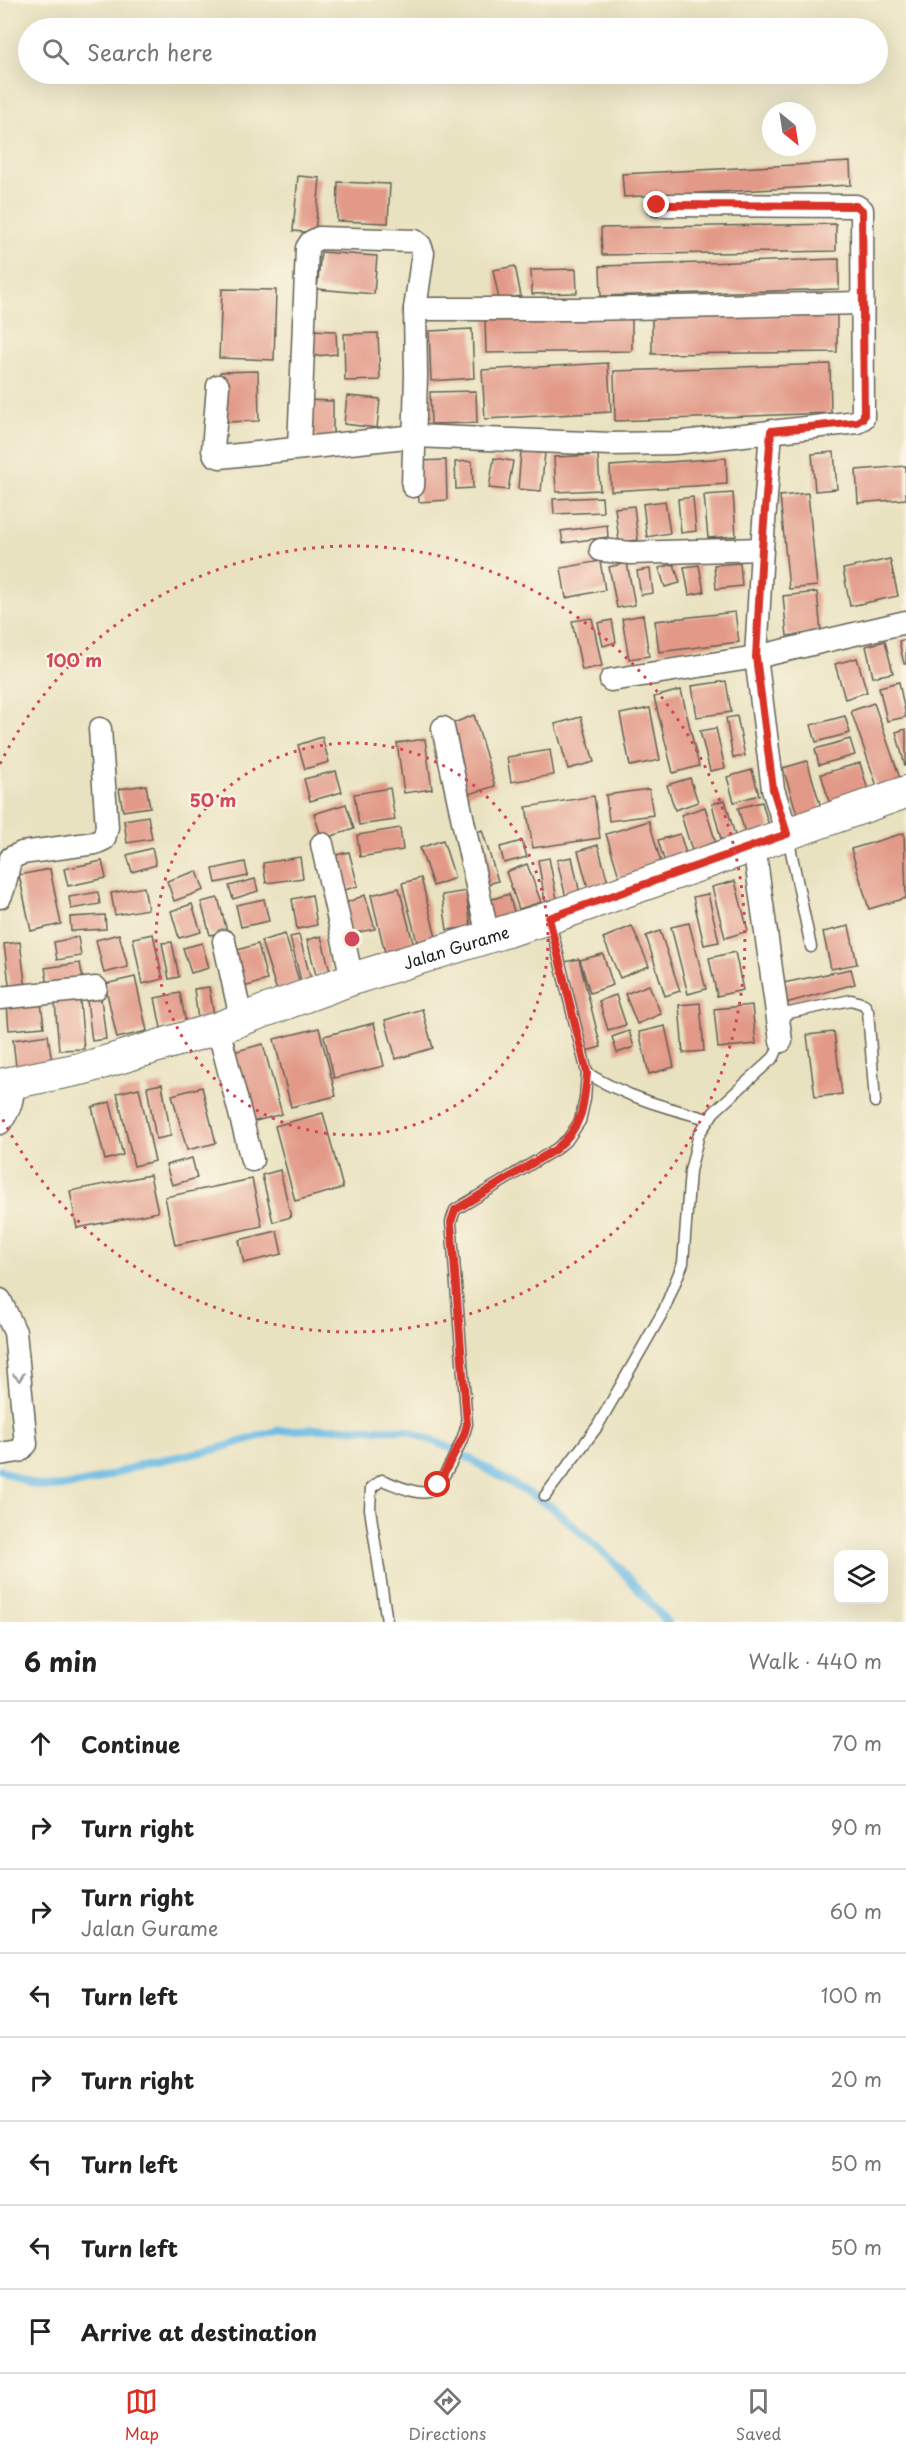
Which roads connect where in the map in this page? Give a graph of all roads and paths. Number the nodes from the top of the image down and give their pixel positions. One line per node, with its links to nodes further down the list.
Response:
1 (657, 205): 2 (street)
2 (862, 303): 3 (street); 5 (street)
3 (415, 309): 6 (street); 7 (street)
4 (218, 386): 7 (street)
5 (771, 431): 6 (street); 9 (street)
6 (415, 436): 7 (street); 8 (street)
7 (299, 448)
8 (413, 486)
9 (762, 549): 10 (street); 12 (street)
10 (601, 550)
11 (906, 622): 12 (street)
12 (756, 657): 13 (street); 17 (street)
13 (611, 680)
14 (443, 728): 22 (street)
15 (100, 729): 20 (street)
16 (906, 792): 17 (street, Jalan Gurame)
17 (787, 834): 19 (street, Jalan Gurame); 24 (lane)
18 (322, 844): 25 (street)
19 (754, 846): 21 (street, Jalan Gurame); 28 (street)
20 (0, 897)
21 (549, 918): 22 (street, Jalan Gurame); 31 (lane)
22 (488, 937): 25 (street, Jalan Gurame)
23 (224, 941): 29 (street)
24 (811, 946)
25 (352, 979): 29 (street, Jalan Gurame)
26 (96, 988): 27 (street)
27 (0, 998)
28 (779, 1015): 30 (street); 33 (lane)
29 (230, 1023): 32 (street, Jalan Gurame); 36 (street)
30 (781, 1041): 34 (lane)
31 (587, 1073): 34 (lane); 40 (lane)
32 (6, 1084): 35 (street)
33 (875, 1102)
34 (708, 1119): 39 (lane)
35 (0, 1123)
36 (252, 1160)
37 (2, 1308): 38 (street, one-way to 38)
38 (0, 1454)
39 (545, 1496)
40 (387, 1622)

